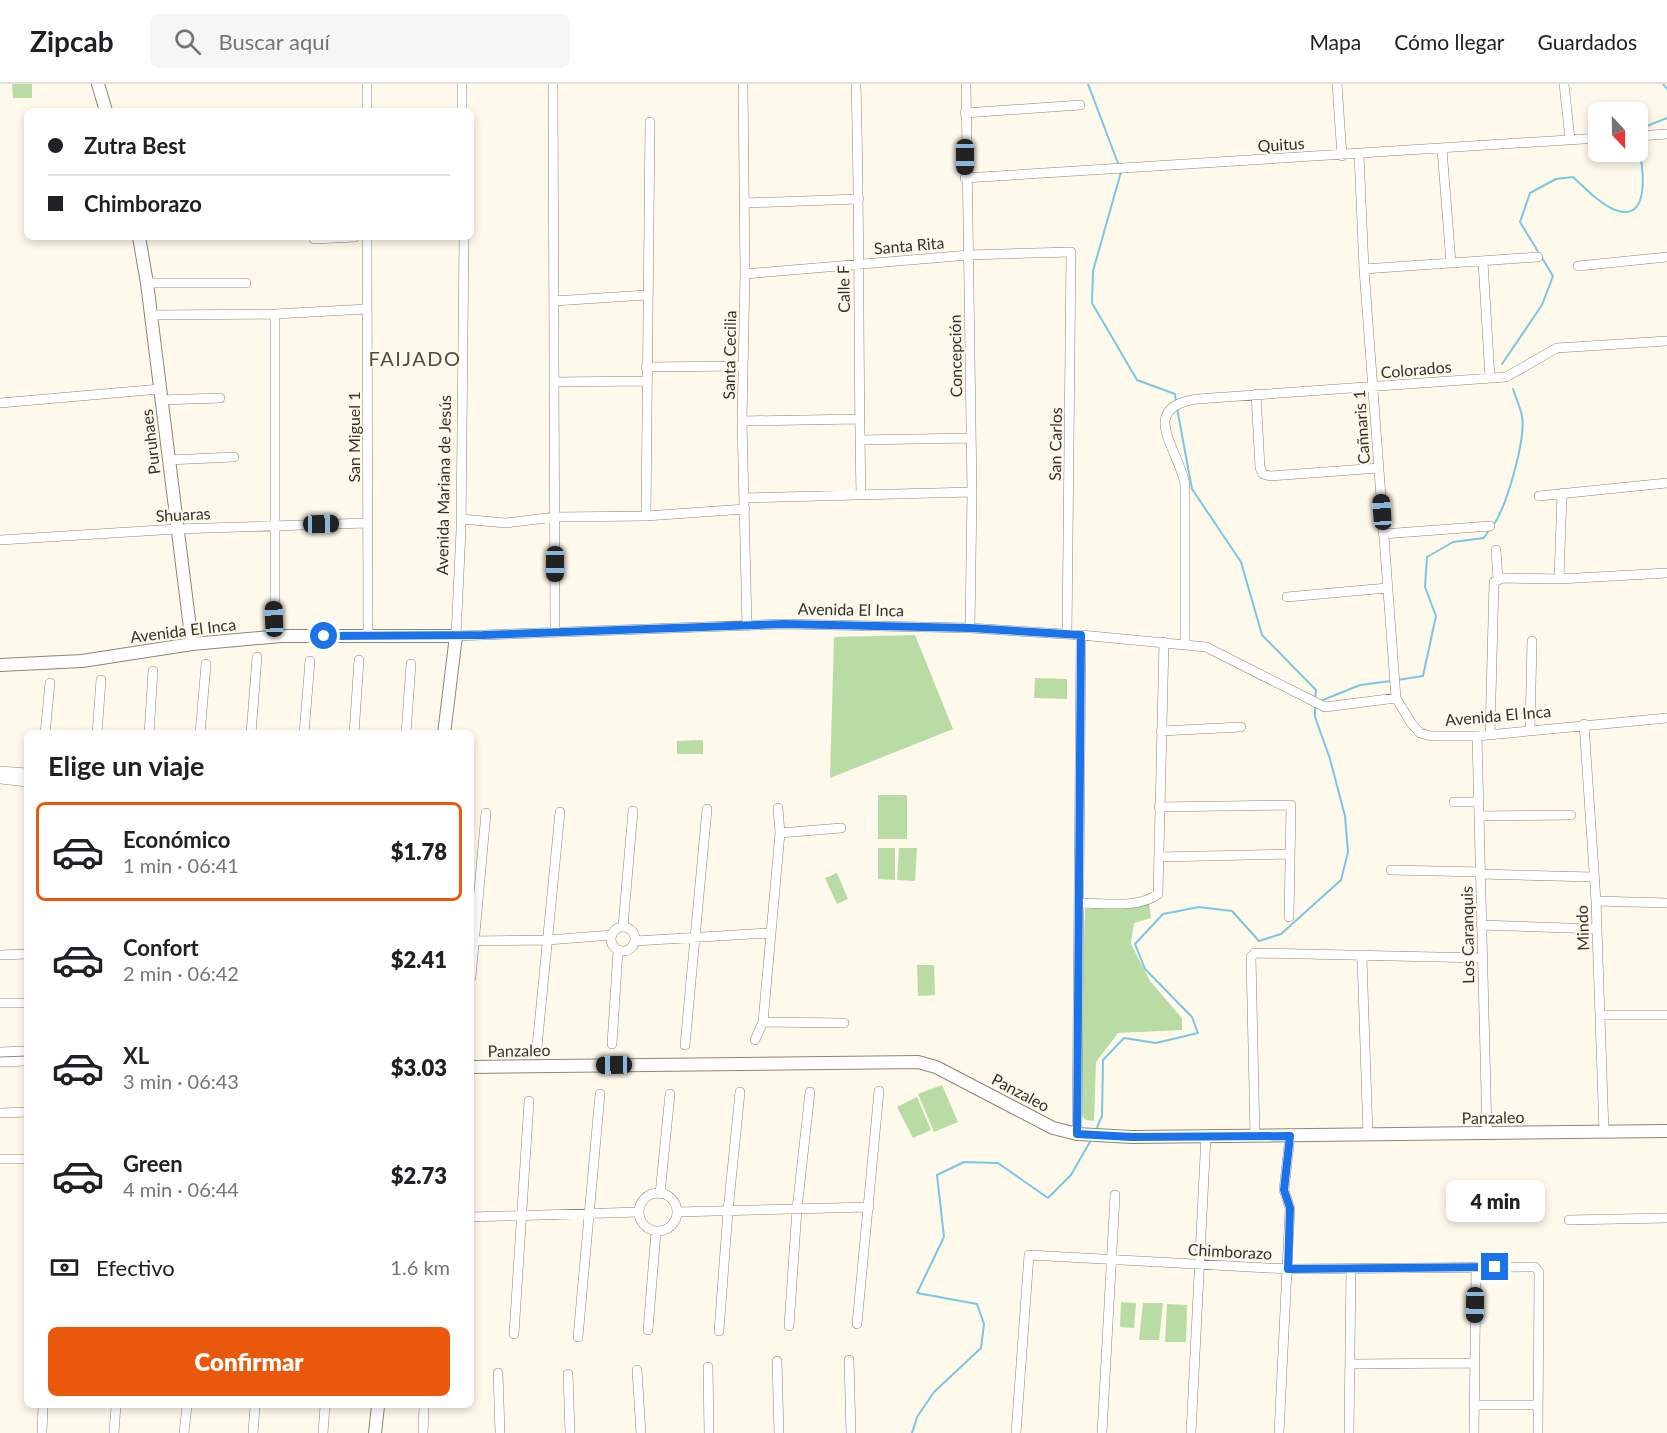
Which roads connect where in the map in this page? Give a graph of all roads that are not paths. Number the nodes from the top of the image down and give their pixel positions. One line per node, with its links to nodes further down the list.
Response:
1 (99, 84): 11 (street)
2 (367, 84): 12 (street)
3 (462, 84): 13 (street)
4 (553, 84): 42 (street)
5 (743, 84): 25 (street, Santa Cecilia)
6 (856, 84): 24 (street, Calle F)
7 (966, 84): 14 (street, Concepción)
8 (1337, 84): 22 (street)
9 (1564, 84): 19 (street)
10 (1080, 105): 14 (street)
11 (105, 108)
12 (367, 108)
13 (462, 108)
14 (965, 113): 23 (street, Concepción)
15 (650, 122): 41 (street)
16 (1667, 134): 17 (street)
17 (1648, 135)
18 (1588, 138): 19 (street, Quitus)
19 (1570, 139): 20 (street, Quitus)
20 (1442, 149): 21 (street, Quitus); 34 (street)
21 (1359, 154): 22 (street, Quitus); 37 (street, Cañnaris 1)
22 (1342, 156): 23 (street, Quitus)
23 (965, 178): 29 (street, Concepción)
24 (859, 199): 25 (street); 35 (street, Calle F)
25 (745, 203): 38 (street, Santa Cecilia)
26 (140, 240): 39 (street, Puruhaes)
27 (367, 240): 43 (street, San Miguel 1)
28 (464, 240): 73 (street, Avenida Mariana de Jesús)
29 (969, 255): 30 (street, Santa Rita); 35 (street, Santa Rita); 59 (street, Concepción)
30 (1072, 255): 89 (street, San Carlos)
31 (1667, 257): 36 (street)
32 (1538, 258): 33 (street)
33 (1483, 262): 34 (street); 49 (street)
34 (1451, 263): 37 (street)
35 (857, 265): 38 (street, Santa Rita); 57 (street, Calle F)
36 (1578, 266)
37 (1364, 269): 52 (street, Cañnaris 1)
38 (746, 274): 47 (street, Santa Cecilia)
39 (147, 283): 40 (street); 45 (street, Puruhaes)
40 (246, 283)
41 (646, 295): 42 (street); 48 (street)
42 (554, 301): 51 (street)
43 (368, 309): 44 (street); 74 (street, San Miguel 1)
44 (275, 314): 45 (street); 75 (street)
45 (151, 315): 53 (street, Puruhaes)
46 (1667, 341): 49 (street, Colorados)
47 (743, 366): 48 (street); 58 (street, Santa Cecilia)
48 (646, 367): 50 (street)
49 (1490, 378): 52 (street, Colorados)
50 (646, 381): 51 (street); 71 (street)
51 (554, 382): 72 (street)
52 (1373, 388): 54 (street, Colorados); 63 (street, Cañnaris 1)
53 (161, 394): 55 (street); 56 (street); 62 (street, Puruhaes)
54 (1256, 394): 63 (street); 97 (street, Colorados)
55 (220, 398)
56 (0, 403)
57 (860, 419): 58 (street); 60 (street, Calle F)
58 (742, 421): 69 (street, Santa Cecilia)
59 (971, 438): 60 (street); 65 (street, Concepción)
60 (860, 440): 66 (street, Calle F)
61 (234, 457): 62 (street)
62 (168, 460): 77 (street, Puruhaes)
63 (1379, 468): 78 (street, Cañnaris 1)
64 (1667, 483): 67 (street)
65 (972, 492): 66 (street); 87 (street, Concepción)
66 (861, 494): 69 (street)
67 (1562, 494): 68 (street); 82 (street)
68 (1539, 496)
69 (745, 498): 70 (street, Santa Cecilia)
70 (745, 509): 71 (street); 86 (street, Santa Cecilia)
71 (646, 516): 72 (street)
72 (555, 518): 73 (street); 88 (street)
73 (461, 519): 92 (street, Avenida Mariana de Jesús)
74 (368, 523): 75 (street, Shuaras); 91 (street, San Miguel 1)
75 (274, 525): 77 (street, Shuaras); 93 (street)
76 (1490, 526): 78 (street)
77 (177, 529): 79 (street, Shuaras); 96 (street, Puruhaes)
78 (1383, 534): 84 (street, Cañnaris 1)
79 (0, 540)
80 (1496, 550): 83 (street)
81 (1667, 573): 82 (street)
82 (1559, 579): 83 (street)
83 (1496, 580): 122 (street)
84 (1387, 588): 85 (street); 107 (street, Cañnaris 1)
85 (1287, 597)
86 (747, 626): 87 (street, Avenida El Inca); 88 (street, Avenida El Inca)
87 (970, 628): 89 (street, Avenida El Inca)
88 (555, 633): 92 (street, Avenida El Inca)
89 (1067, 634): 90 (street, Avenida El Inca)
90 (1081, 635): 95 (street, Avenida El Inca); 146 (street)
91 (368, 636): 92 (street, Avenida El Inca); 93 (street, Avenida El Inca)
92 (456, 636): 119 (street, Avenida Mariana de Jesús)
93 (275, 637): 96 (street, Avenida El Inca)
94 (1532, 641): 120 (street)
95 (1164, 642): 97 (street, Avenida El Inca); 121 (street)
96 (192, 644): 103 (street, Avenida El Inca)
97 (1185, 644): 107 (street, Avenida El Inca)
98 (257, 657): 115 (street)
99 (359, 660): 117 (street)
100 (310, 661): 116 (street)
101 (206, 664): 114 (street)
102 (411, 664): 118 (street)
103 (0, 665)
104 (153, 671): 113 (street)
105 (101, 680): 112 (street)
106 (50, 683): 111 (street)
107 (1395, 694): 123 (street, Avenida El Inca)
108 (1667, 718): 109 (street, Avenida El Inca)
109 (1584, 724): 120 (street, Avenida El Inca); 144 (street, Mindo)
110 (1240, 727): 121 (street)
111 (45, 730)
112 (97, 730)
113 (148, 730)
114 (200, 730)
115 (251, 730)
116 (304, 730)
117 (354, 730)
118 (406, 730)
119 (444, 730)
120 (1530, 730): 122 (street, Avenida El Inca)
121 (1161, 731): 130 (street)
122 (1490, 734): 123 (street, Avenida El Inca)
123 (1478, 736): 129 (street, Los Caranquis)
124 (0, 771): 125 (street)
125 (24, 773)
126 (0, 779): 127 (street)
127 (24, 782)
128 (1454, 802): 129 (street)
129 (1479, 802): 137 (street, Los Caranquis)
130 (1159, 807): 140 (street); 141 (street)
131 (778, 808): 139 (street)
132 (707, 809): 155 (street)
133 (633, 811): 151 (street)
134 (560, 812): 156 (street)
135 (486, 813): 149 (street)
136 (1570, 815): 137 (street)
137 (1479, 816): 143 (street, Los Caranquis)
138 (841, 828): 139 (street)
139 (780, 833): 153 (street)
140 (1290, 854): 141 (street); 148 (street)
141 (1159, 857): 146 (street)
142 (1391, 870): 143 (street)
143 (1480, 873): 144 (street); 150 (street, Los Caranquis)
144 (1594, 877): 145 (street, Mindo)
145 (1596, 901): 147 (street); 152 (street, Mindo)
146 (1078, 903): 190 (street)
147 (1667, 903)
148 (1289, 917)
149 (474, 924)
150 (1481, 925): 152 (street); 163 (street, Los Caranquis)
151 (623, 926): 154 (street); 157 (street)
152 (1597, 929): 166 (street, Mindo)
153 (770, 933): 155 (street); 168 (street)
154 (612, 935): 156 (street); 159 (street)
155 (696, 937): 157 (street); 172 (street)
156 (548, 940): 158 (street); 173 (street)
157 (635, 941): 159 (street)
158 (474, 942)
159 (618, 950): 171 (street)
160 (24, 954): 161 (street)
161 (0, 955)
162 (1362, 958): 163 (street); 191 (street); 193 (street)
163 (1482, 958): 189 (street, Los Caranquis)
164 (24, 1003): 165 (street)
165 (0, 1004)
166 (1600, 1015): 167 (street); 188 (street, Mindo)
167 (1667, 1015)
168 (763, 1022): 169 (street); 170 (street)
169 (844, 1023)
170 (755, 1040)
171 (612, 1044)
172 (685, 1045)
173 (537, 1047)
174 (24, 1051): 175 (street)
175 (0, 1052)
176 (24, 1061): 177 (street)
177 (0, 1062)
178 (474, 1067): 190 (street, Panzaleo)
179 (879, 1091): 199 (street)
180 (740, 1092): 201 (street)
181 (810, 1092): 200 (street)
182 (600, 1094): 205 (street)
183 (670, 1094): 197 (street)
184 (529, 1101): 204 (street)
185 (24, 1112): 186 (street)
186 (0, 1113)
187 (1667, 1131): 188 (street, Panzaleo)
188 (1604, 1132): 189 (street, Panzaleo)
189 (1487, 1133): 191 (street, Panzaleo)
190 (1080, 1135): 192 (street, Panzaleo)
191 (1368, 1135): 194 (street, Panzaleo)
192 (1206, 1136): 193 (street, Panzaleo); 211 (street)
193 (1255, 1136): 194 (street, Panzaleo)
194 (1290, 1136): 214 (street)
195 (0, 1159): 196 (street)
196 (24, 1159)
197 (660, 1194): 202 (street); 203 (street)
198 (1115, 1195): 210 (street)
199 (869, 1208): 200 (street); 215 (street)
200 (797, 1209): 201 (street); 216 (street)
201 (728, 1211): 203 (street); 218 (street)
202 (639, 1212): 205 (street); 209 (street)
203 (676, 1212): 209 (street)
204 (521, 1215): 205 (street); 206 (street); 219 (street)
205 (588, 1215): 220 (street)
206 (474, 1217)
207 (1667, 1218): 208 (street)
208 (1569, 1220)
209 (656, 1231): 217 (street)
210 (1111, 1260): 211 (street, Chimborazo); 251 (street, Chimborazo); 252 (street)
211 (1199, 1265): 214 (street, Chimborazo); 253 (street)
212 (1476, 1267): 213 (street, Chimborazo); 223 (street); 230 (street, Chimborazo)
213 (1351, 1268): 214 (street, Chimborazo); 224 (street)
214 (1288, 1269): 254 (street)
215 (857, 1324)
216 (789, 1326)
217 (648, 1330)
218 (719, 1331)
219 (514, 1334)
220 (578, 1337)
221 (849, 1360): 250 (street)
222 (777, 1361): 249 (street)
223 (1474, 1363): 224 (street); 229 (street)
224 (1352, 1364): 255 (street)
225 (708, 1367): 248 (street)
226 (637, 1370): 247 (street)
227 (498, 1373): 245 (street)
228 (568, 1374): 246 (street)
229 (1474, 1405): 230 (street); 256 (street)
230 (1538, 1405): 257 (street)
231 (43, 1408): 238 (street)
232 (116, 1408): 239 (street)
233 (187, 1408): 240 (street)
234 (255, 1408): 241 (street)
235 (326, 1408): 242 (street)
236 (378, 1408): 243 (street)
237 (424, 1408): 244 (street)
238 (42, 1433)
239 (114, 1433)
240 (184, 1433)
241 (253, 1433)
242 (323, 1433)
243 (375, 1433)
244 (423, 1433)
245 (500, 1433)
246 (570, 1433)
247 (641, 1433)
248 (710, 1433)
249 (779, 1433)
250 (851, 1433)
251 (1016, 1433)
252 (1102, 1433)
253 (1191, 1433)
254 (1279, 1433)
255 (1350, 1433)
256 (1474, 1433)
257 (1538, 1433)

